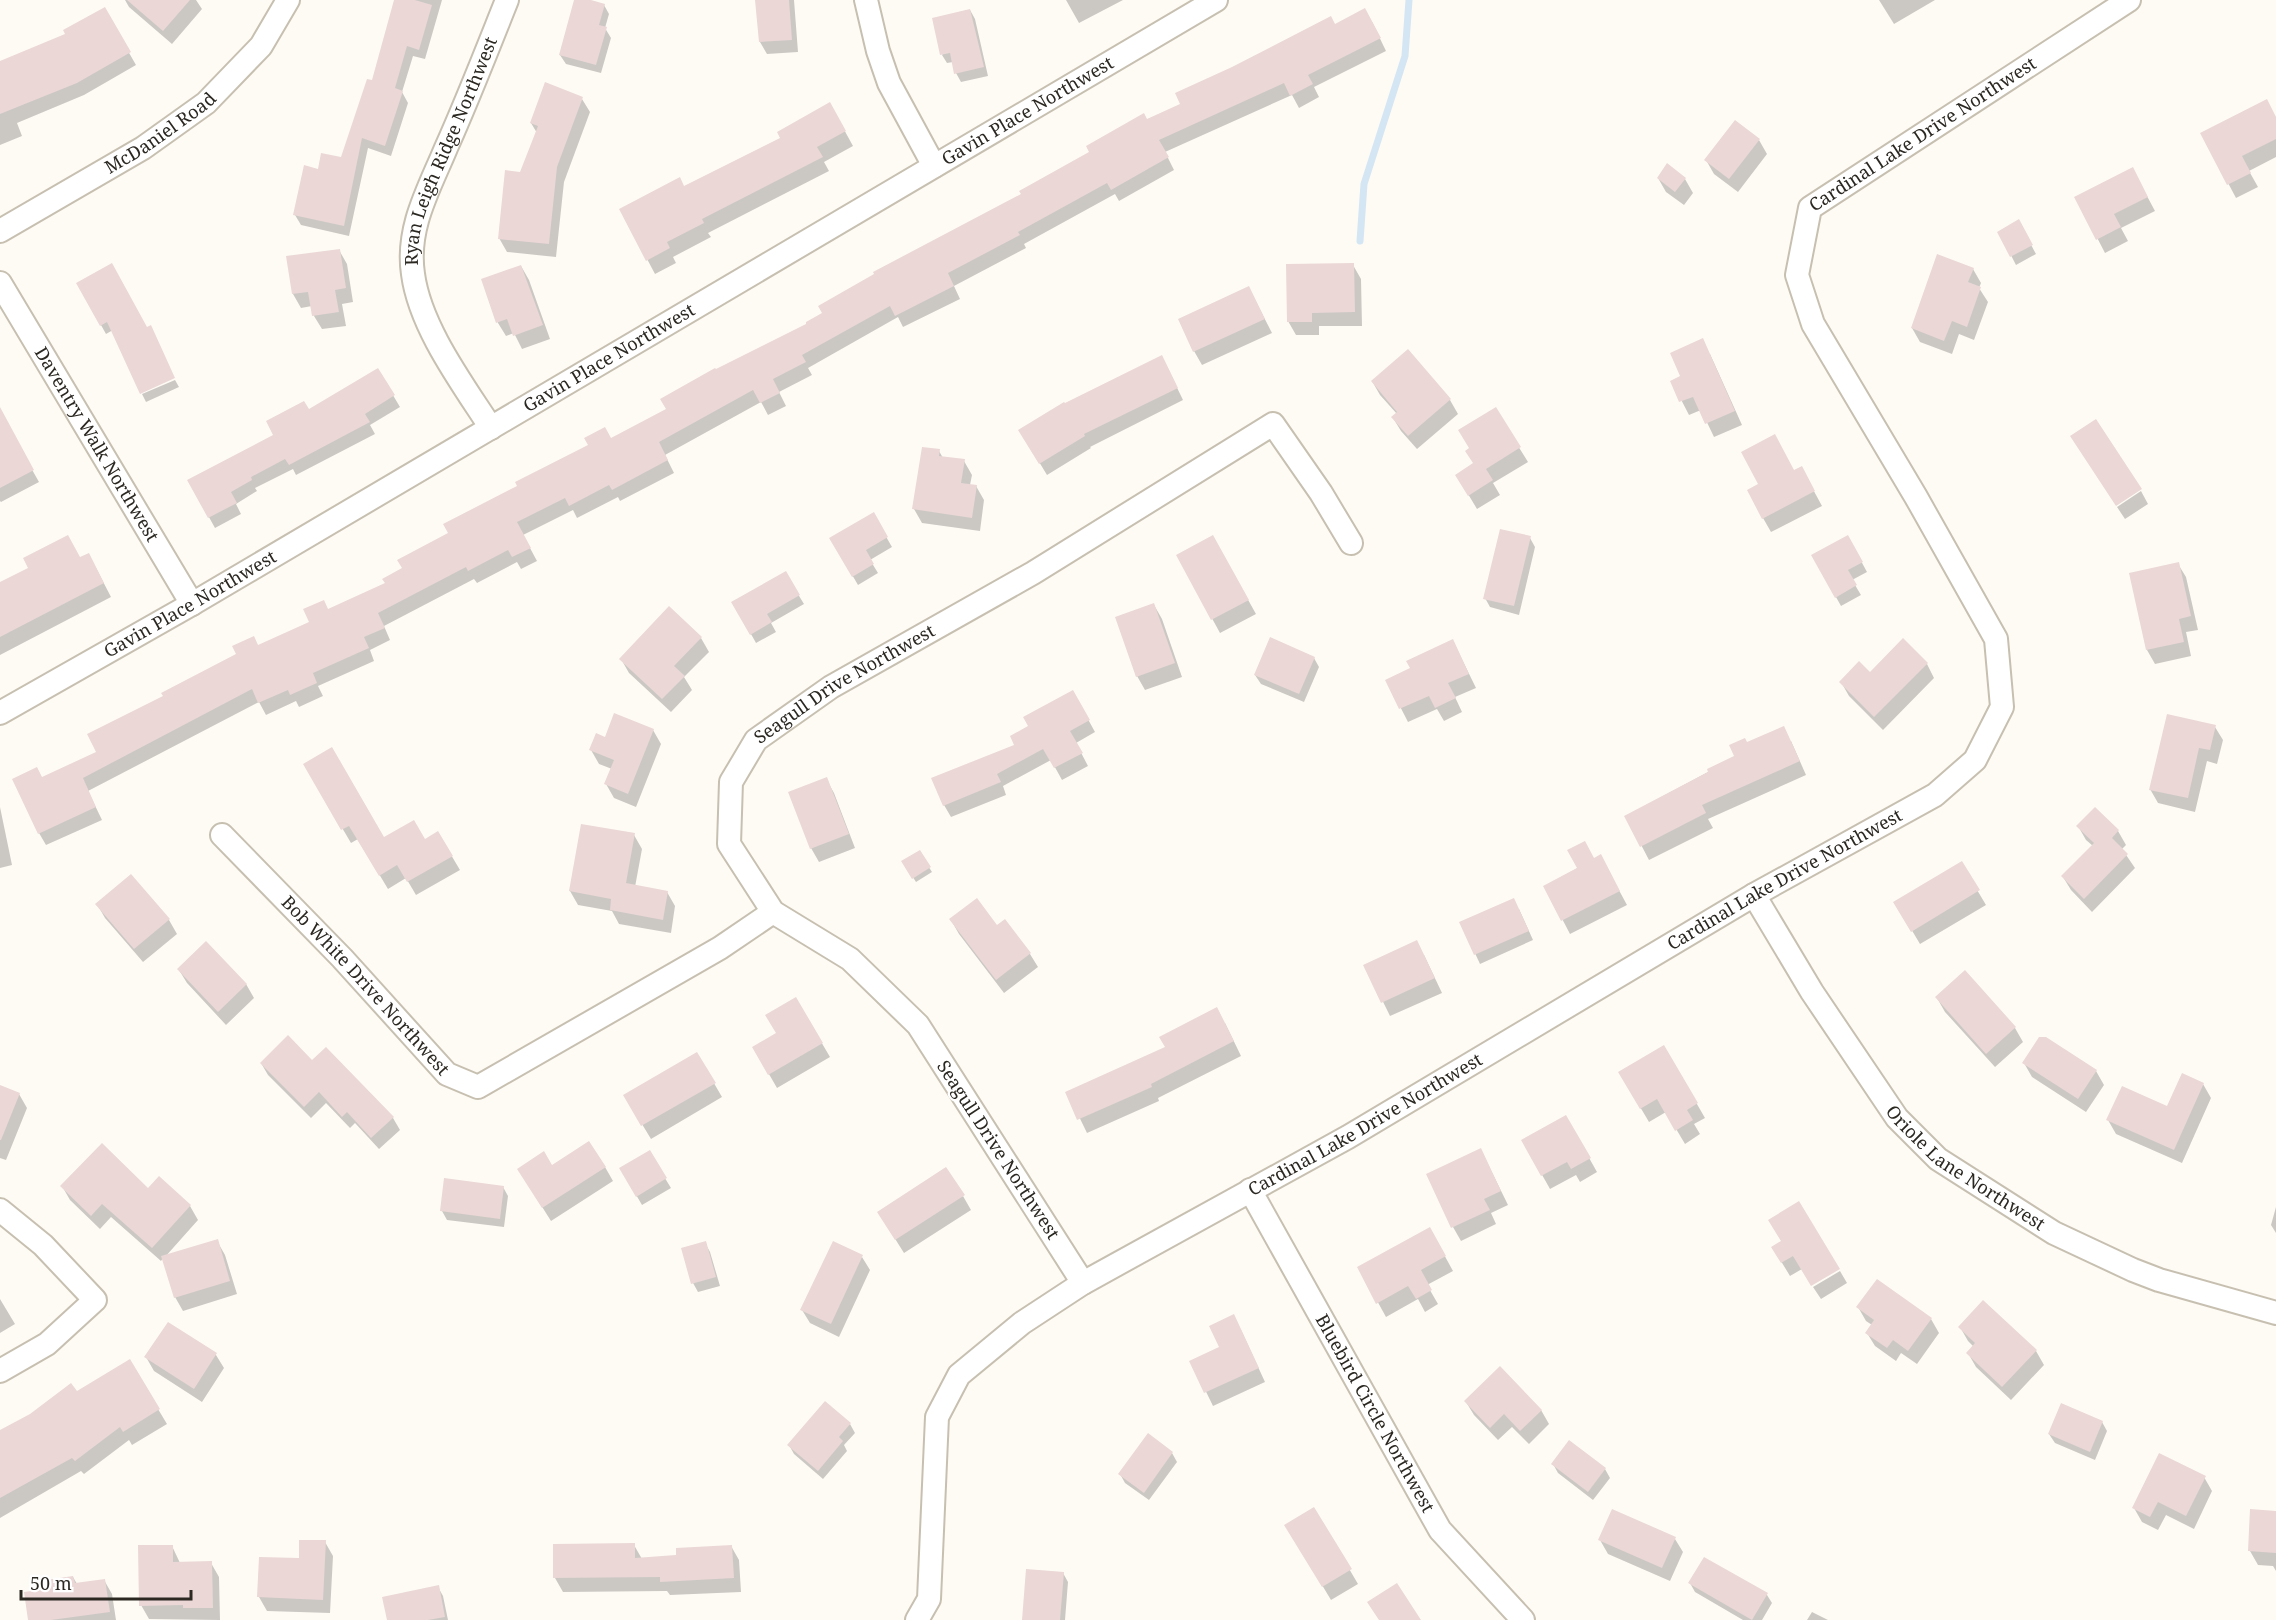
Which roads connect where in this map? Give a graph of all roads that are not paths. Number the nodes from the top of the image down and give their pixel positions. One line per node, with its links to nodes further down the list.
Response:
1 (288, 0): 7 (street, McDaniel Road)
2 (507, 0): 9 (street, Ryan Leigh Ridge Northwest)
3 (866, 0): 6 (street)
4 (1216, 0): 6 (street, Gavin Place Northwest)
5 (2129, 0): 14 (street, Cardinal Lake Drive Northwest)
6 (934, 166): 9 (street, Gavin Place Northwest)
7 (0, 231)
8 (0, 283): 11 (street, Daventry Walk Northwest)
9 (491, 428): 11 (street, Gavin Place Northwest)
10 (1351, 543): 15 (street, Seagull Drive Northwest)
11 (192, 604): 12 (street, Gavin Place Northwest)
12 (0, 713)
13 (222, 835): 15 (street, Bob White Drive Northwest)
14 (1754, 896): 16 (street, Cardinal Lake Drive Northwest); 19 (street, Oriole Lane Northwest)
15 (773, 912): 18 (street, Seagull Drive Northwest)
16 (1250, 1190): 18 (street, Cardinal Lake Drive Northwest); 22 (street, Bluebird Circle Northwest)
17 (0, 1210): 20 (street)
18 (1083, 1283): 21 (street, Cardinal Lake Drive Northwest)
19 (2276, 1313)
20 (0, 1371)
21 (917, 1620)
22 (1523, 1620)

